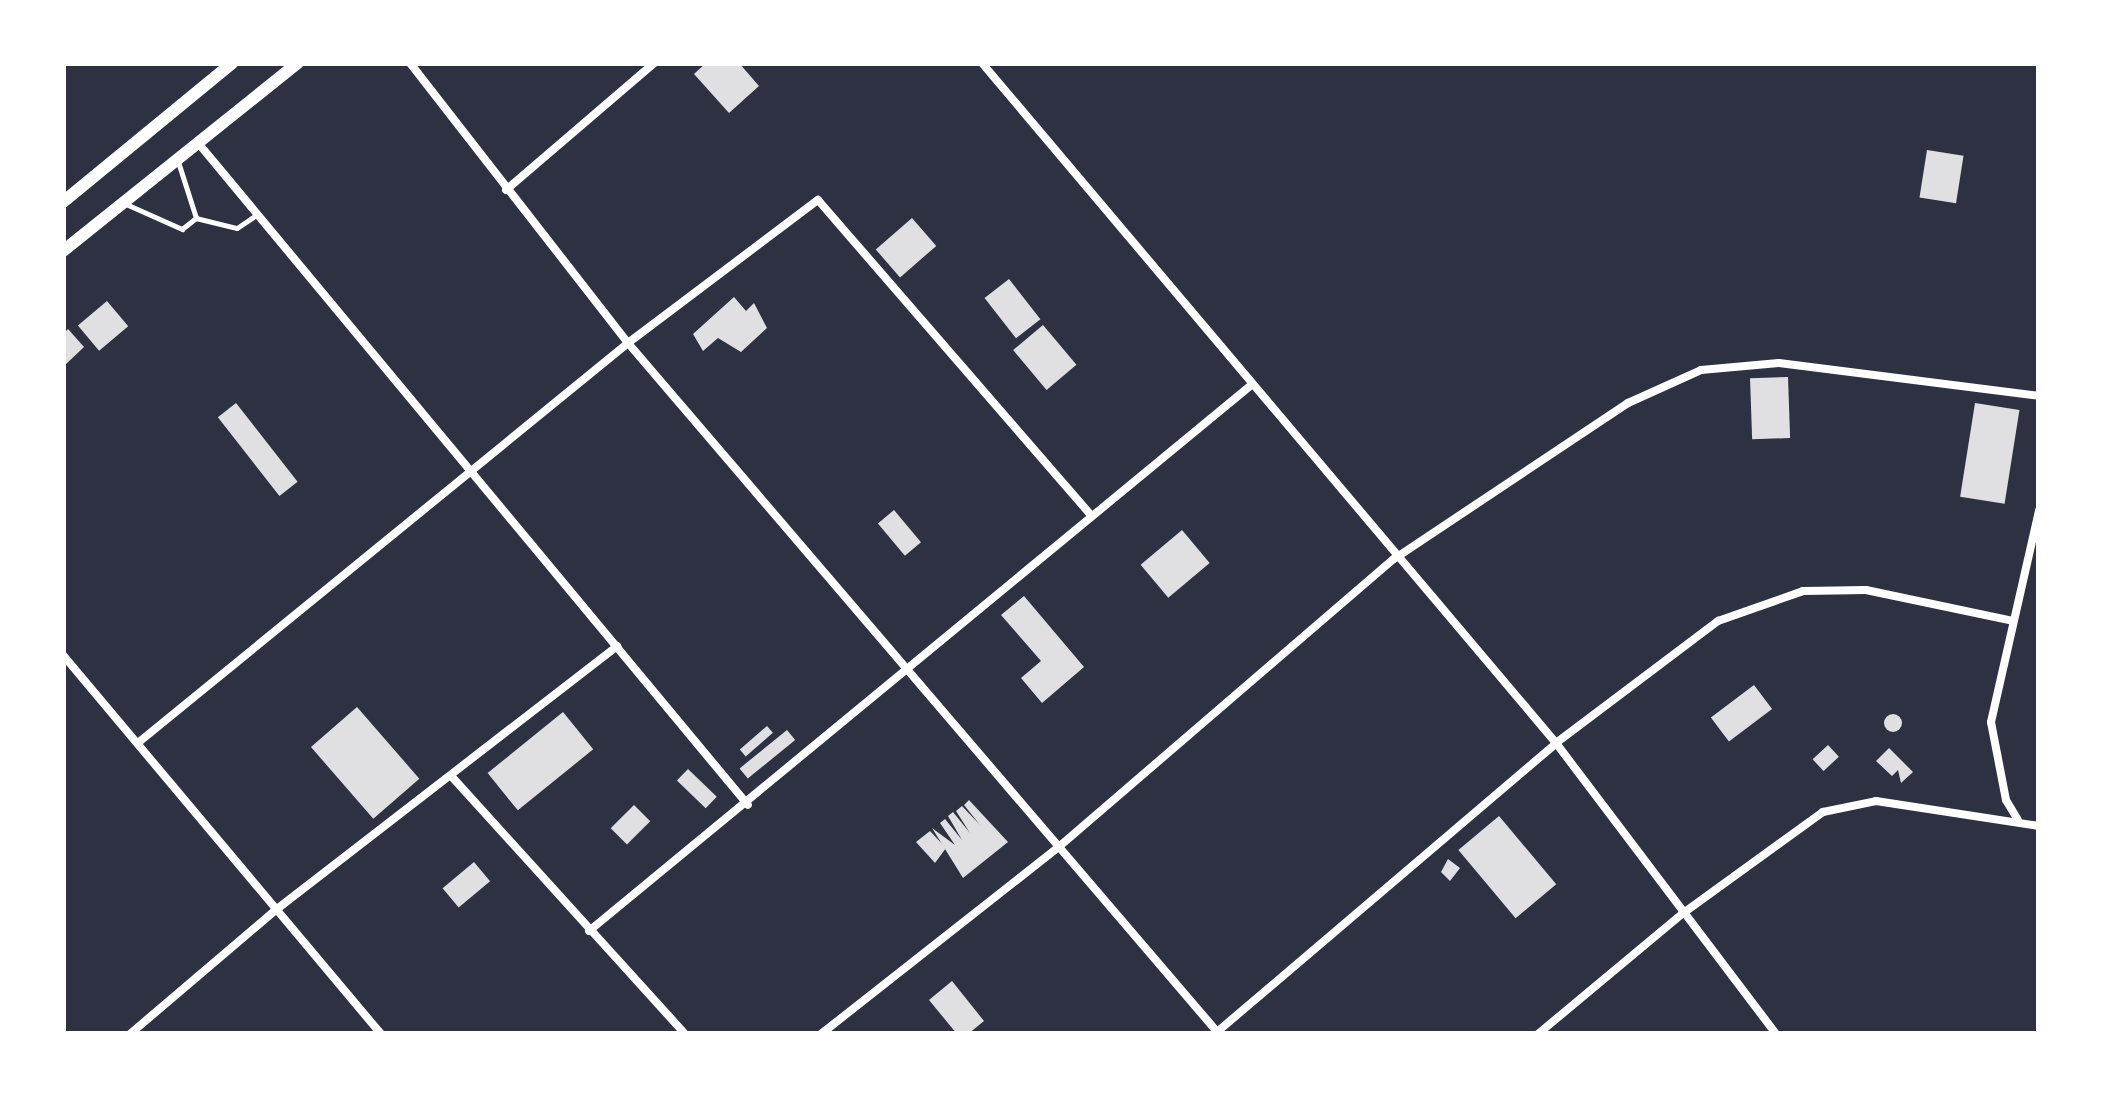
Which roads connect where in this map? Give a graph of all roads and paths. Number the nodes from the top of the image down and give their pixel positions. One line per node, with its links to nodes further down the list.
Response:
1 (232, 63): 9 (main road)
2 (298, 63): 6 (main road)
3 (410, 63): 8 (street)
4 (654, 63): 8 (street)
5 (982, 63): 15 (street)
6 (199, 144): 7 (main road); 11 (street)
7 (178, 161): 10 (main road); 12 (lane)
8 (506, 190): 14 (street)
9 (63, 202)
10 (124, 203): 12 (lane); 13 (main road)
11 (257, 214): 12 (lane); 17 (street)
12 (196, 218)
13 (63, 251)
14 (628, 343): 17 (street); 19 (street); 24 (street)
15 (1249, 386): 19 (street); 20 (street)
16 (2039, 395): 20 (street)
17 (473, 475): 22 (street); 25 (street)
18 (2039, 510): 21 (street)
19 (1092, 516): 24 (street)
20 (1394, 559): 26 (street); 31 (street)
21 (2013, 621): 26 (street); 29 (street)
22 (617, 646): 27 (street); 28 (street)
23 (63, 655): 25 (street)
24 (910, 670): 28 (street); 31 (street)
25 (139, 742): 32 (street)
26 (1556, 743): 33 (street); 35 (street)
27 (453, 778): 32 (street); 34 (street)
28 (748, 805): 34 (street)
29 (2019, 821): 30 (street); 33 (street)
30 (2039, 826)
31 (1061, 845): 35 (street); 39 (street)
32 (277, 909): 36 (street); 37 (street)
33 (1682, 914): 40 (street); 41 (street)
34 (590, 931): 38 (street)
35 (1218, 1033)
36 (130, 1034)
37 (381, 1034)
38 (685, 1034)
39 (820, 1034)
40 (1538, 1034)
41 (1776, 1034)

